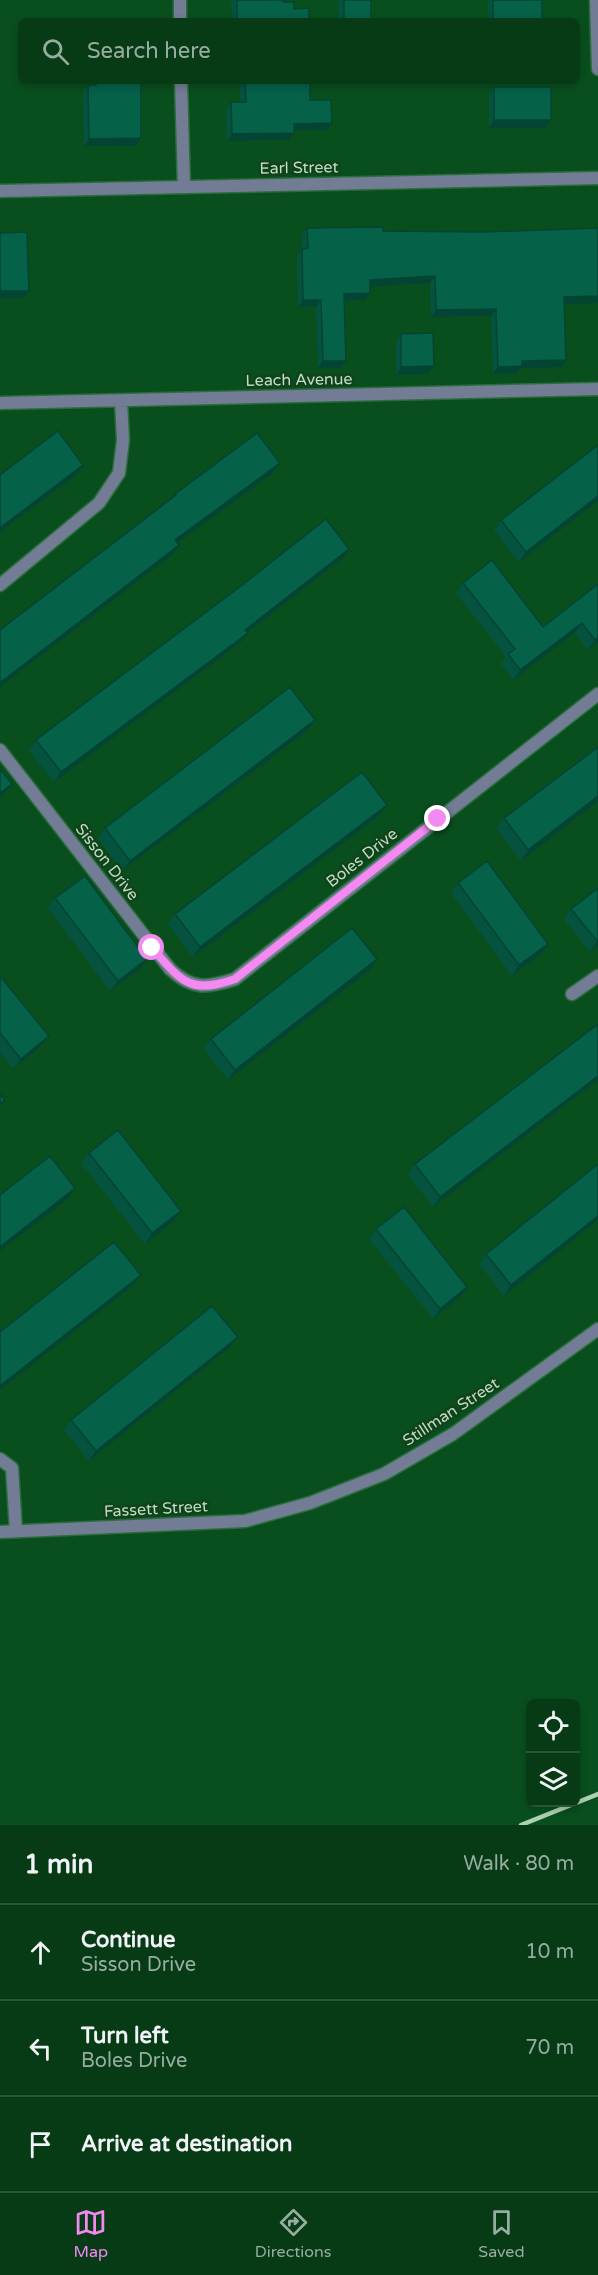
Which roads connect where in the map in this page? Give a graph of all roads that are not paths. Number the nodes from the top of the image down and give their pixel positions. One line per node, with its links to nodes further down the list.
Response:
1 (180, 0): 3 (street)
2 (596, 0): 4 (street)
3 (180, 18)
4 (598, 69)
5 (182, 84): 7 (street)
6 (598, 178): 7 (street, Earl Street)
7 (184, 187): 8 (street, Earl Street)
8 (0, 191)
9 (598, 389): 10 (street, Leach Avenue)
10 (121, 401): 11 (street, Leach Avenue); 12 (street)
11 (0, 403)
12 (0, 585)
13 (598, 694): 16 (street, Boles Drive)
14 (0, 750): 16 (street, Sisson Drive)
15 (598, 976): 17 (street)
16 (196, 985)
17 (572, 994)
18 (598, 1329): 20 (street, Stillman Street)
19 (0, 1459): 22 (street)
20 (310, 1503): 22 (street, Fassett Street)
21 (0, 1532): 22 (street, Fassett Street)
22 (16, 1532)

